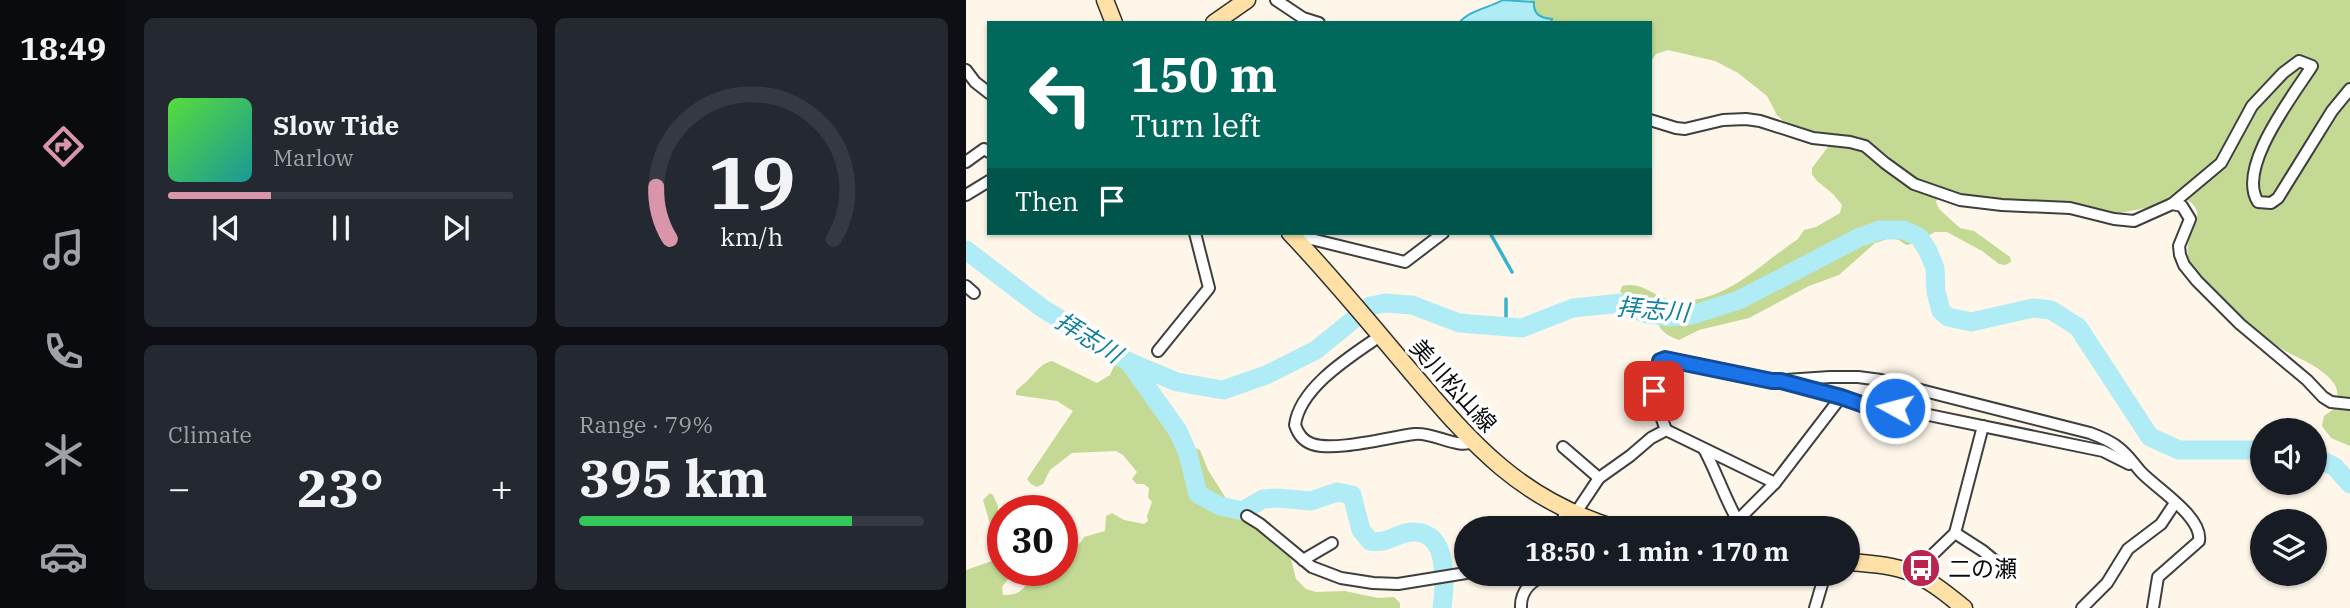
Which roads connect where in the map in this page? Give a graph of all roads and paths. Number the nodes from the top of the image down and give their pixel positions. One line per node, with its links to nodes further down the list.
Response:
1 (1105, 0): 4 (main road)
2 (1247, 0): 5 (main road)
3 (1276, 0): 6 (street)
4 (1113, 21)
5 (1217, 21)
6 (1312, 21)
7 (966, 70): 9 (street)
8 (2350, 89): 15 (street)
9 (987, 91)
10 (1652, 121): 15 (street)
11 (987, 151): 12 (street)
12 (968, 158)
13 (987, 182): 14 (street)
14 (966, 195)
15 (2172, 204): 23 (street)
16 (1196, 235): 20 (street)
17 (1292, 235): 18 (street); 19 (main road, 美川松山線)
18 (1440, 235)
19 (1375, 330): 26 (main road, 美川松山線); 26 (street)
20 (1158, 351)
21 (1781, 381): 22 (street); 25 (street); 29 (street)
22 (1841, 397): 24 (street); 31 (street)
23 (2350, 404)
24 (1983, 426): 29 (street); 39 (street)
25 (1666, 430): 28 (street); 30 (street)
26 (1472, 442): 33 (main road, 美川松山線)
27 (1563, 447): 30 (street)
28 (1704, 449): 31 (street); 37 (street)
29 (2140, 471): 32 (street)
30 (1599, 478): 33 (street)
31 (1775, 483): 38 (street)
32 (2175, 503): 51 (street); 52 (street)
33 (1570, 512): 35 (street); 36 (main road, 美川松山線)
34 (1247, 516): 41 (street)
35 (1568, 516)
36 (1581, 516)
37 (1734, 516)
38 (1747, 516)
39 (1955, 533): 43 (street); 44 (street)
40 (1332, 543): 41 (street)
41 (1303, 560): 45 (street)
42 (1860, 563): 44 (main road)
43 (2001, 566)
44 (1917, 573): 50 (main road)
45 (1454, 574)
46 (1529, 586): 48 (street)
47 (1821, 586): 49 (street)
48 (1521, 608)
49 (1815, 608)
50 (1964, 608)
51 (2082, 608)
52 (2153, 608)

